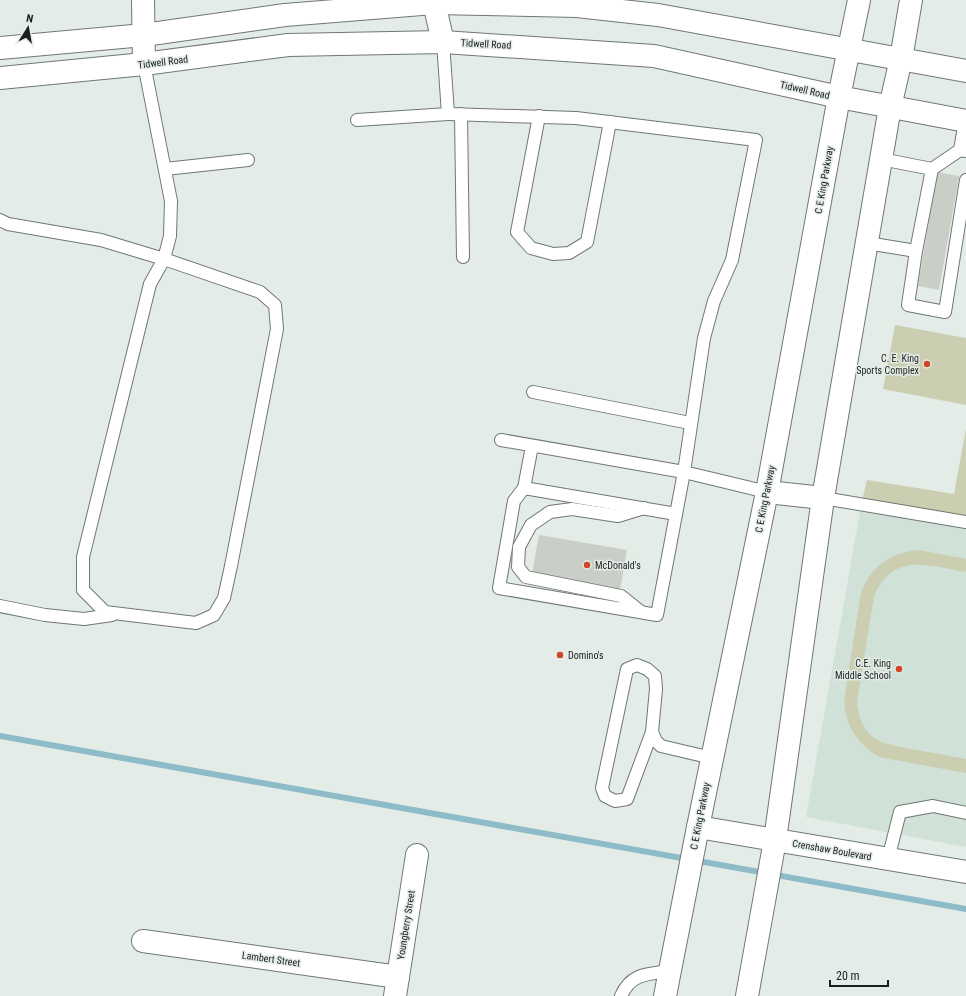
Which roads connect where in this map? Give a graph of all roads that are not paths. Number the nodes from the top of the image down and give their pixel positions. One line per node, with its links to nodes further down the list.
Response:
1 (143, 0): 5 (main road)
2 (859, 0): 8 (main road, C E King Parkway)
3 (911, 0): 9 (main road)
4 (434, 3): 5 (main road); 6 (main road); 8 (main road)
5 (144, 34): 7 (main road); 10 (main road)
6 (443, 42): 10 (main road, Tidwell Road); 13 (main road, Tidwell Road); 15 (lane)
7 (0, 48)
8 (850, 49): 9 (main road); 13 (main road, C E King Parkway)
9 (901, 59): 11 (main road); 14 (main road)
10 (144, 64): 12 (main road, Tidwell Road); 24 (lane)
11 (966, 71)
12 (0, 78)
13 (839, 97): 14 (main road, Tidwell Road); 38 (main road, C E King Parkway)
14 (890, 107): 19 (main road, Tidwell Road); 22 (main road)
15 (448, 114): 16 (lane); 18 (lane)
16 (460, 114): 17 (lane); 30 (lane)
17 (539, 116): 20 (lane); 20 (lane)
18 (356, 120)
19 (965, 121): 21 (lane)
20 (610, 122): 33 (lane)
21 (963, 151): 25 (lane)
22 (881, 159): 25 (lane); 28 (main road)
23 (248, 160): 24 (lane)
24 (165, 169): 31 (lane)
25 (932, 169): 29 (lane)
26 (966, 180): 29 (lane)
27 (0, 220): 31 (lane)
28 (867, 243): 29 (lane); 39 (main road)
29 (916, 251)
30 (463, 257)
31 (164, 259): 45 (lane); 45 (lane)
32 (533, 392): 33 (lane)
33 (690, 423): 36 (lane)
34 (501, 440): 35 (lane)
35 (532, 446): 36 (lane); 37 (lane)
36 (684, 472): 38 (lane); 41 (lane)
37 (524, 488): 40 (lane); 44 (lane)
38 (767, 492): 39 (main road); 47 (main road, C E King Parkway)
39 (823, 498): 42 (lane); 50 (main road)
40 (644, 508): 41 (lane); 44 (lane)
41 (676, 514): 44 (lane)
42 (966, 522)
43 (0, 606): 45 (lane)
44 (641, 612)
45 (116, 614)
46 (652, 732): 46 (lane); 47 (lane)
47 (712, 758): 49 (main road, C E King Parkway)
48 (966, 813): 52 (lane)
49 (698, 827): 50 (main road, Crenshaw Boulevard); 55 (main road, C E King Parkway)
50 (773, 851): 52 (main road, Crenshaw Boulevard); 59 (main road)
51 (417, 855): 56 (main road, Youngberry Street)
52 (888, 859): 53 (main road, Crenshaw Boulevard)
53 (966, 872)
54 (143, 941): 56 (main road, Lambert Street)
55 (670, 971): 57 (lane); 58 (main road, C E King Parkway)
56 (396, 986)
57 (621, 996)
58 (665, 996)
59 (747, 996)

